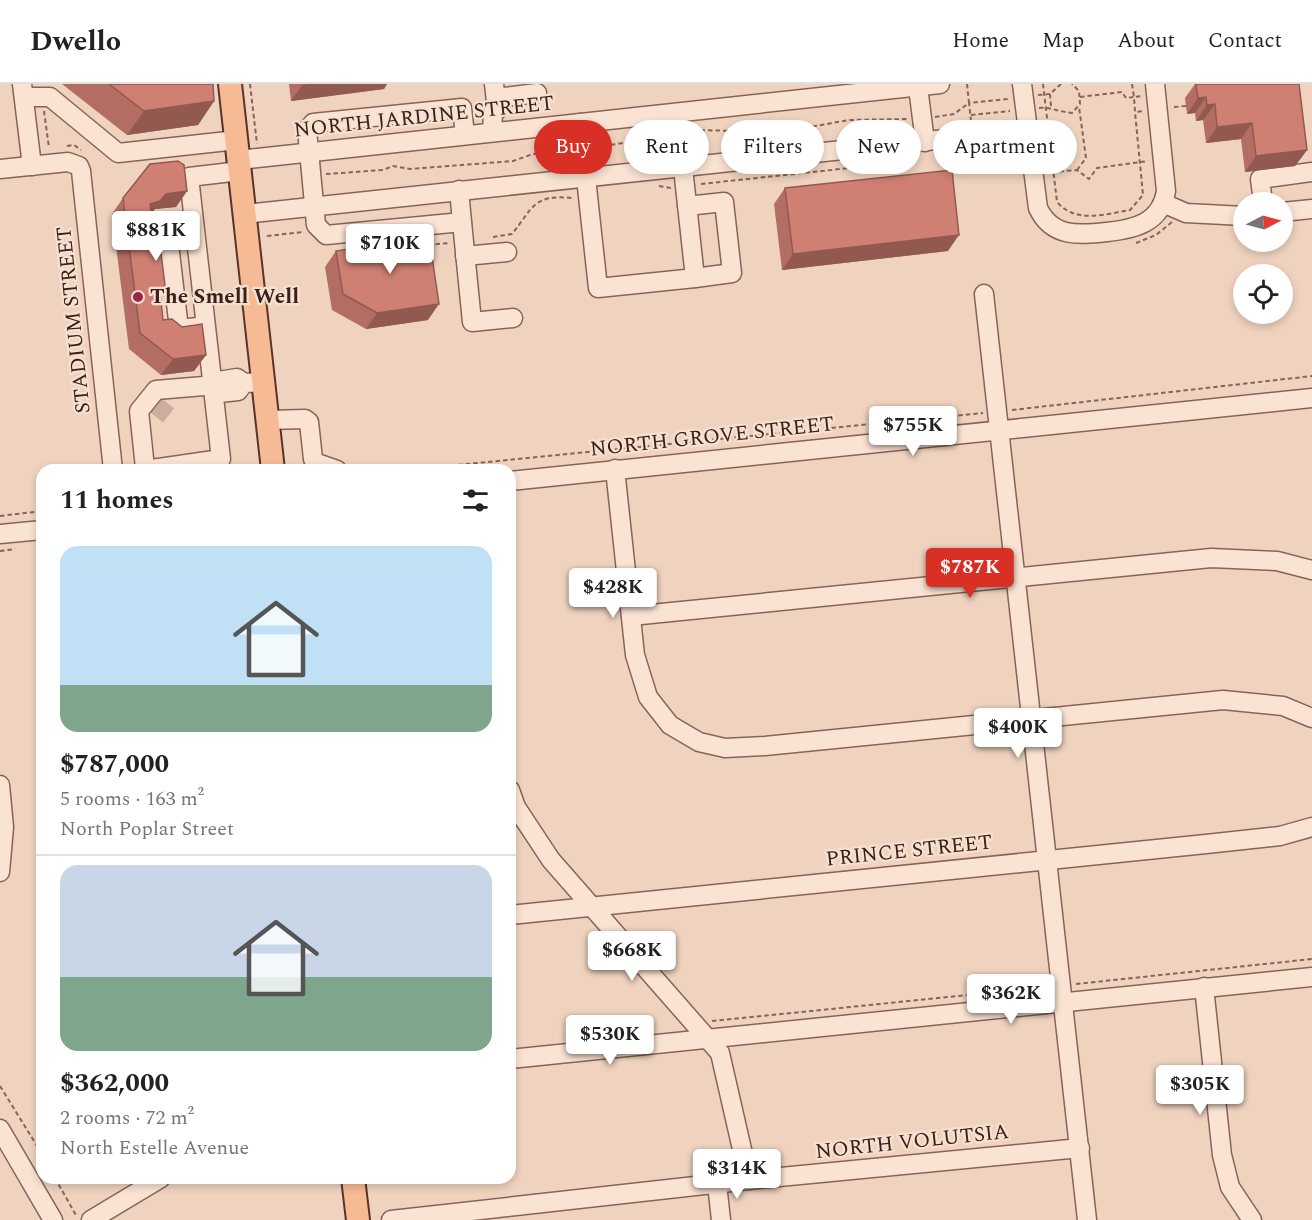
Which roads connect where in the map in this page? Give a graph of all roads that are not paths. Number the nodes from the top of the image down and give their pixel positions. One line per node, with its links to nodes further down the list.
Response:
1 (230, 84): 19 (main road)
2 (940, 84): 5 (street, NORTH JARDINE STREET)
3 (1022, 84): 12 (street)
4 (1155, 84): 34 (street)
5 (918, 87): 9 (street, NORTH JARDINE STREET); 17 (street)
6 (29, 92): 19 (street); 21 (street)
7 (537, 93): 8 (street)
8 (495, 97): 14 (street)
9 (677, 113): 10 (street, NORTH JARDINE STREET); 11 (street)
10 (609, 120)
11 (678, 120)
12 (1026, 120)
13 (534, 128): 14 (street, NORTH JARDINE STREET)
14 (500, 131): 15 (street, NORTH JARDINE STREET)
15 (465, 135): 18 (street, NORTH JARDINE STREET); 18 (street)
16 (933, 141): 17 (street)
17 (925, 142): 20 (street)
18 (308, 152): 19 (street, NORTH JARDINE STREET); 32 (street)
19 (238, 157): 37 (main road); 40 (street)
20 (709, 164)
21 (32, 166): 22 (street); 55 (street, STADIUM STREET)
22 (0, 169)
23 (1312, 172): 30 (street)
24 (624, 173): 28 (street)
25 (585, 174): 28 (street)
26 (683, 174): 33 (street)
27 (1032, 174): 34 (street)
28 (585, 177): 29 (street); 44 (street)
29 (459, 190): 31 (street); 39 (street)
30 (1262, 192)
31 (378, 199): 32 (street); 41 (street)
32 (314, 206): 37 (street); 41 (street)
33 (687, 206): 44 (street); 44 (street)
34 (1170, 206): 38 (street)
35 (1312, 209): 36 (street)
36 (1293, 211)
37 (245, 214): 48 (main road)
38 (1233, 216)
39 (462, 222): 41 (street); 43 (street)
40 (194, 225): 47 (street); 47 (street)
41 (381, 230)
42 (507, 252): 43 (street)
43 (465, 256): 46 (street)
44 (695, 278)
45 (984, 294): 53 (street)
46 (513, 318)
47 (206, 326): 49 (street)
48 (254, 382): 49 (street); 52 (main road)
49 (214, 385): 54 (street); 57 (street)
50 (1312, 398): 53 (street, NORTH GROVE STREET)
51 (156, 417): 54 (street)
52 (268, 420): 58 (main road); 59 (street)
53 (1000, 430): 60 (street, NORTH GROVE STREET); 65 (street)
54 (142, 436): 56 (street)
55 (112, 464)
56 (145, 464)
57 (183, 464)
58 (272, 464)
59 (323, 464)
60 (615, 469): 61 (street, NORTH GROVE STREET); 66 (street)
61 (516, 480)
62 (36, 531): 63 (street)
63 (0, 534)
64 (1312, 570): 65 (street)
65 (1016, 577): 66 (street); 67 (street)
66 (631, 616): 67 (street)
67 (1031, 718): 68 (street); 72 (street)
68 (1312, 718)
69 (0, 785): 73 (street)
70 (516, 807): 74 (street)
71 (1312, 827): 72 (street, PRINCE STREET)
72 (1048, 860): 74 (street, PRINCE STREET); 78 (street)
73 (0, 872)
74 (590, 906): 75 (street, PRINCE STREET); 79 (street)
75 (516, 914)
76 (1312, 977): 77 (street)
77 (1203, 987): 78 (street); 94 (street)
78 (1063, 993): 79 (street); 82 (street)
79 (708, 1029): 80 (street); 83 (street)
80 (516, 1058)
81 (0, 1130): 88 (street)
82 (1080, 1148): 83 (street, NORTH VOLUTSIA); 93 (street)
83 (749, 1180): 86 (street, NORTH VOLUTSIA)
84 (151, 1184): 89 (street)
85 (354, 1184): 90 (main road)
86 (717, 1184): 87 (street, NORTH VOLUTSIA); 92 (street)
87 (476, 1215): 91 (street, NORTH VOLUTSIA)
88 (53, 1220)
89 (91, 1220)
90 (358, 1220)
91 (398, 1220)
92 (721, 1220)
93 (1088, 1220)
94 (1251, 1220)

